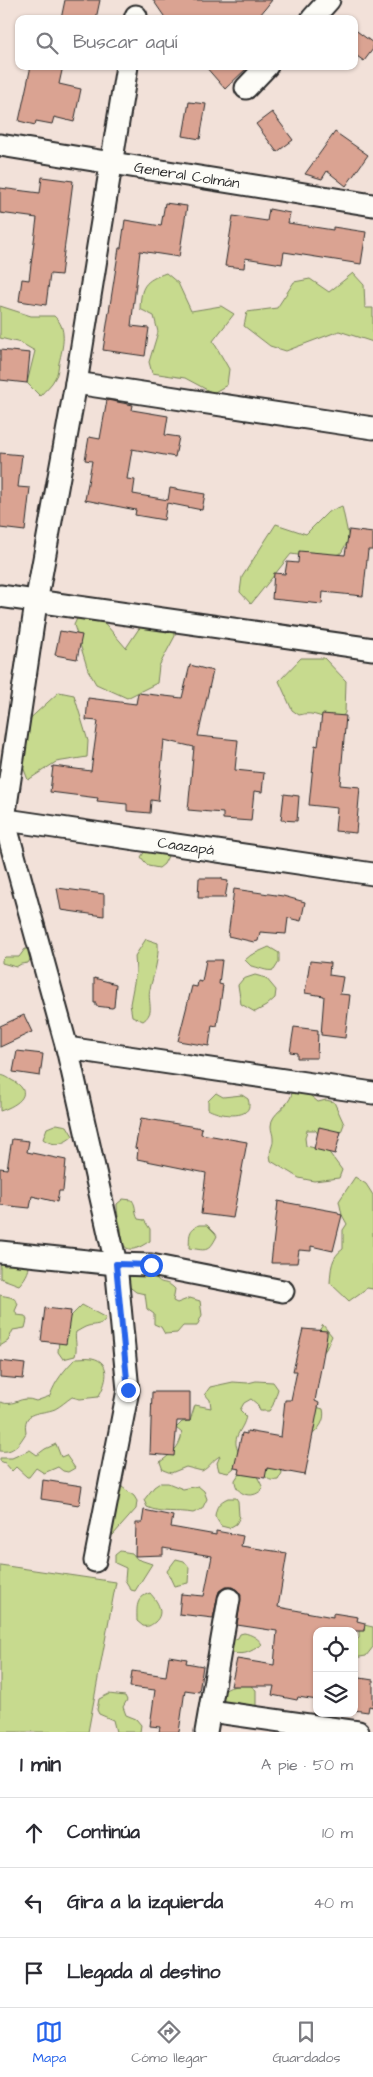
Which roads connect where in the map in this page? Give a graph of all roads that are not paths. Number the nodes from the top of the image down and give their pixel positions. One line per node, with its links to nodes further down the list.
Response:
1 (329, 0): 2 (street)
2 (316, 15)
3 (126, 70): 7 (street)
4 (263, 70): 5 (street)
5 (246, 88)
6 (0, 145): 7 (street, General Colmán)
7 (110, 163): 8 (street, General Colmán); 9 (street)
8 (373, 206)
9 (76, 383): 10 (street); 12 (street)
10 (373, 428)
11 (0, 596): 12 (street)
12 (36, 603): 13 (street); 14 (street)
13 (373, 649)
14 (2, 819): 15 (street, Caazapá); 16 (street)
15 (373, 874)
16 (67, 1048): 17 (street); 19 (street)
17 (373, 1093)
18 (0, 1252): 19 (street)
19 (116, 1264): 20 (street); 21 (street)
20 (283, 1291)
21 (95, 1561)
22 (229, 1599): 23 (street)
23 (210, 1711): 24 (street); 25 (street)
24 (206, 1732)
25 (358, 1732)

